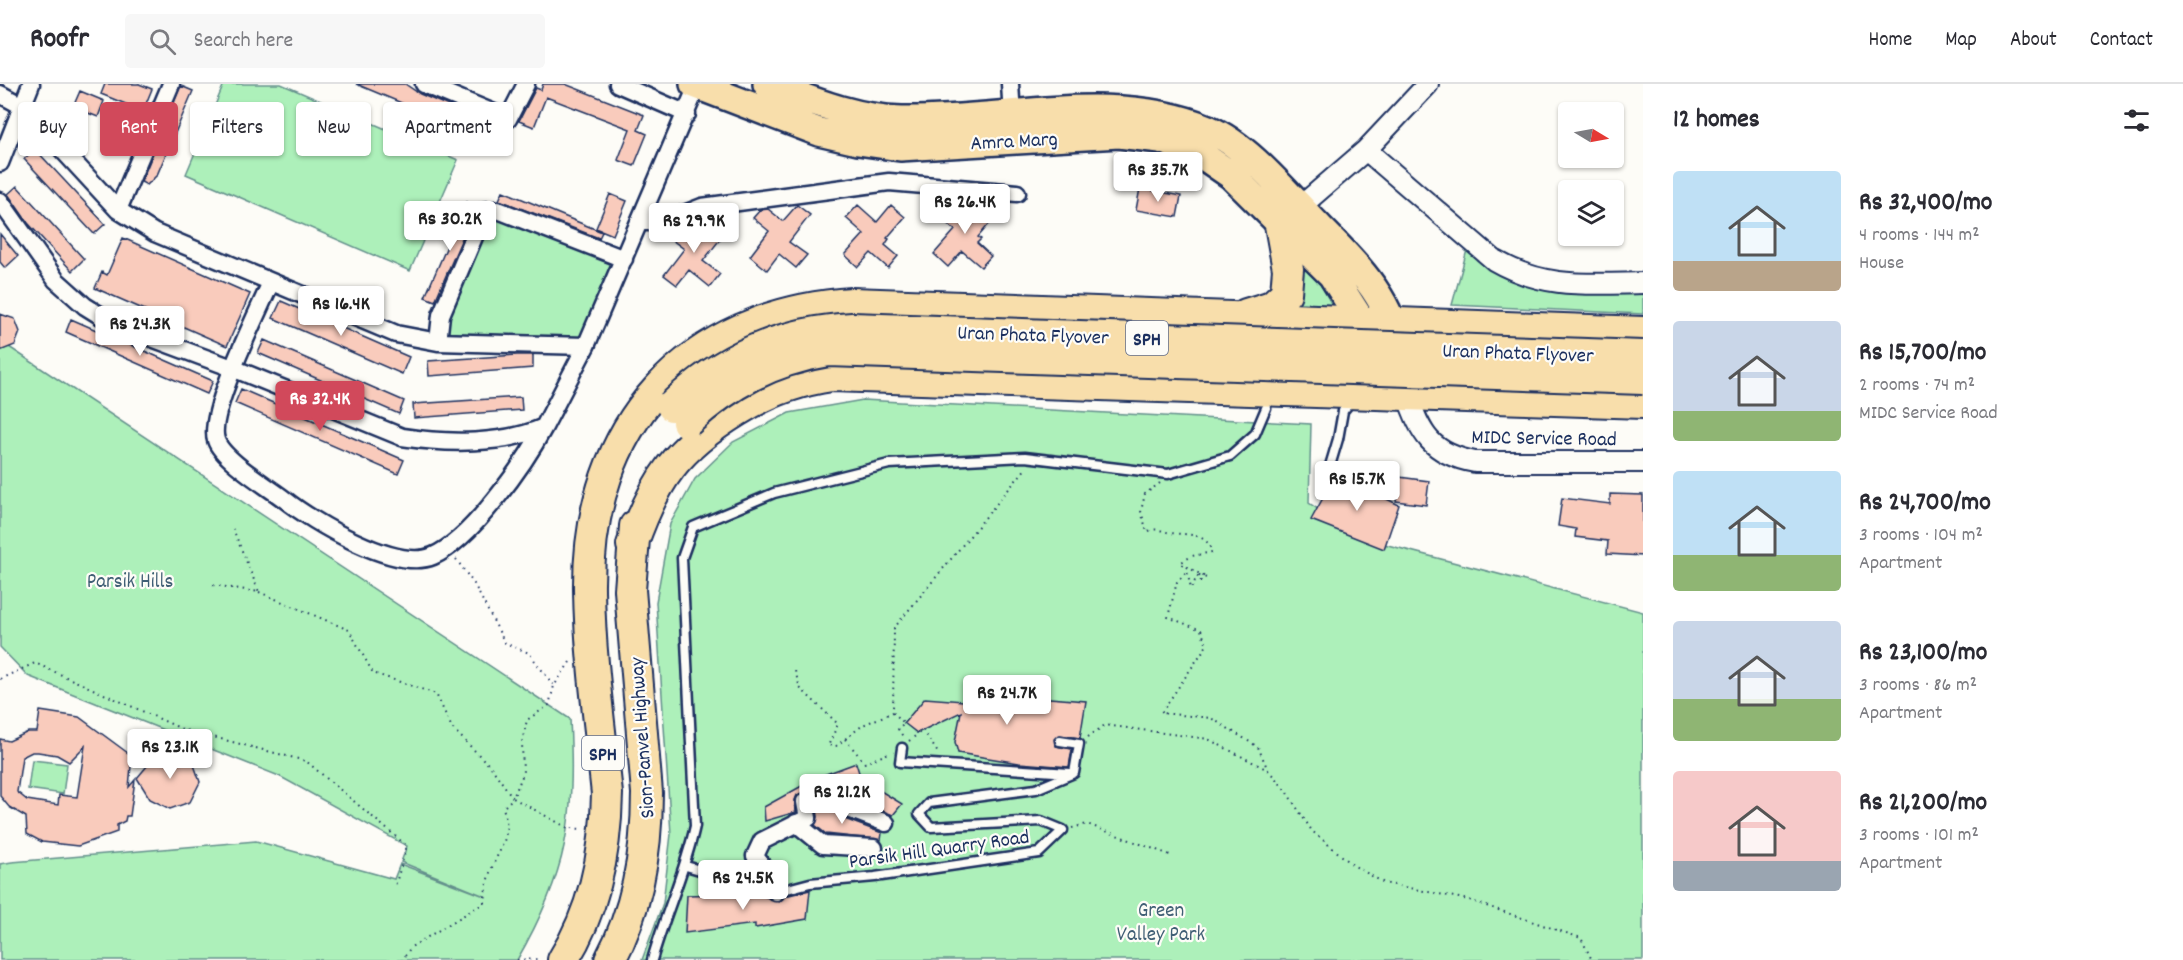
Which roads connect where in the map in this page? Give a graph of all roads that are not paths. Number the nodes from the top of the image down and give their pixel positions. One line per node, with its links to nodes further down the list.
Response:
1 (31, 84): 11 (street)
2 (171, 84): 21 (street)
3 (424, 84): 4 (street)
4 (526, 84)
5 (618, 84): 13 (street)
6 (696, 84): 13 (street); 22 (highway, Amra Marg)
7 (767, 84): 14 (highway, Amra Marg)
8 (1010, 84): 14 (street)
9 (1428, 84): 16 (street)
10 (0, 94): 12 (street)
11 (24, 102)
12 (18, 104)
13 (687, 114): 23 (street)
14 (1012, 115): 22 (highway, Amra Marg)
15 (18, 116): 18 (street)
16 (1366, 150): 22 (street); 27 (street)
17 (68, 156): 21 (street)
18 (0, 163)
19 (1017, 193): 23 (street)
20 (0, 201): 36 (street)
21 (118, 210): 26 (street)
22 (1290, 216): 25 (highway, Amra Marg); 28 (highway); 29 (highway, Amra Marg)
23 (640, 222): 24 (street)
24 (624, 259): 33 (street); 34 (street)
25 (1351, 259): 30 (highway, Amra Marg); 31 (highway)
26 (271, 282): 33 (street); 36 (street)
27 (1643, 283)
28 (1235, 317): 29 (highway); 46 (highway)
29 (1362, 322): 30 (highway); 38 (highway, Amra Marg)
30 (1394, 323): 31 (highway); 38 (highway, Amra Marg)
31 (1442, 325): 32 (highway)
32 (1643, 332)
33 (438, 342): 34 (street)
34 (586, 346): 43 (street)
35 (1643, 356): 41 (highway, Uran Phata Flyover / SPH, bridge)
36 (234, 369): 43 (street); 43 (street)
37 (1643, 379): 41 (highway, Uran Phata Flyover / SPH, bridge)
38 (1381, 394): 39 (highway); 42 (street, MIDC Service Road); 42 (street); 45 (lane); 47 (highway)
39 (1643, 403)
40 (1266, 408): 54 (lane)
41 (679, 414): 46 (highway, Uran Phata Flyover / SPH); 47 (highway, Uran Phata Flyover / SPH)
42 (1417, 423): 44 (street, MIDC Service Road)
43 (544, 427)
44 (1643, 462)
45 (1324, 486)
46 (593, 538): 56 (highway, Sion-Panvel Highway / SPH)
47 (632, 545): 57 (highway, Sion-Panvel Highway / SPH)
48 (1060, 741): 50 (lane)
49 (902, 748): 50 (lane)
50 (1074, 773): 55 (lane, Parsik Hill Quarry Road)
51 (796, 823): 52 (street); 53 (street); 55 (street)
52 (886, 823)
53 (874, 848)
54 (686, 866): 55 (lane); 58 (lane)
55 (776, 892)
56 (563, 960)
57 (610, 960)
58 (652, 960)

